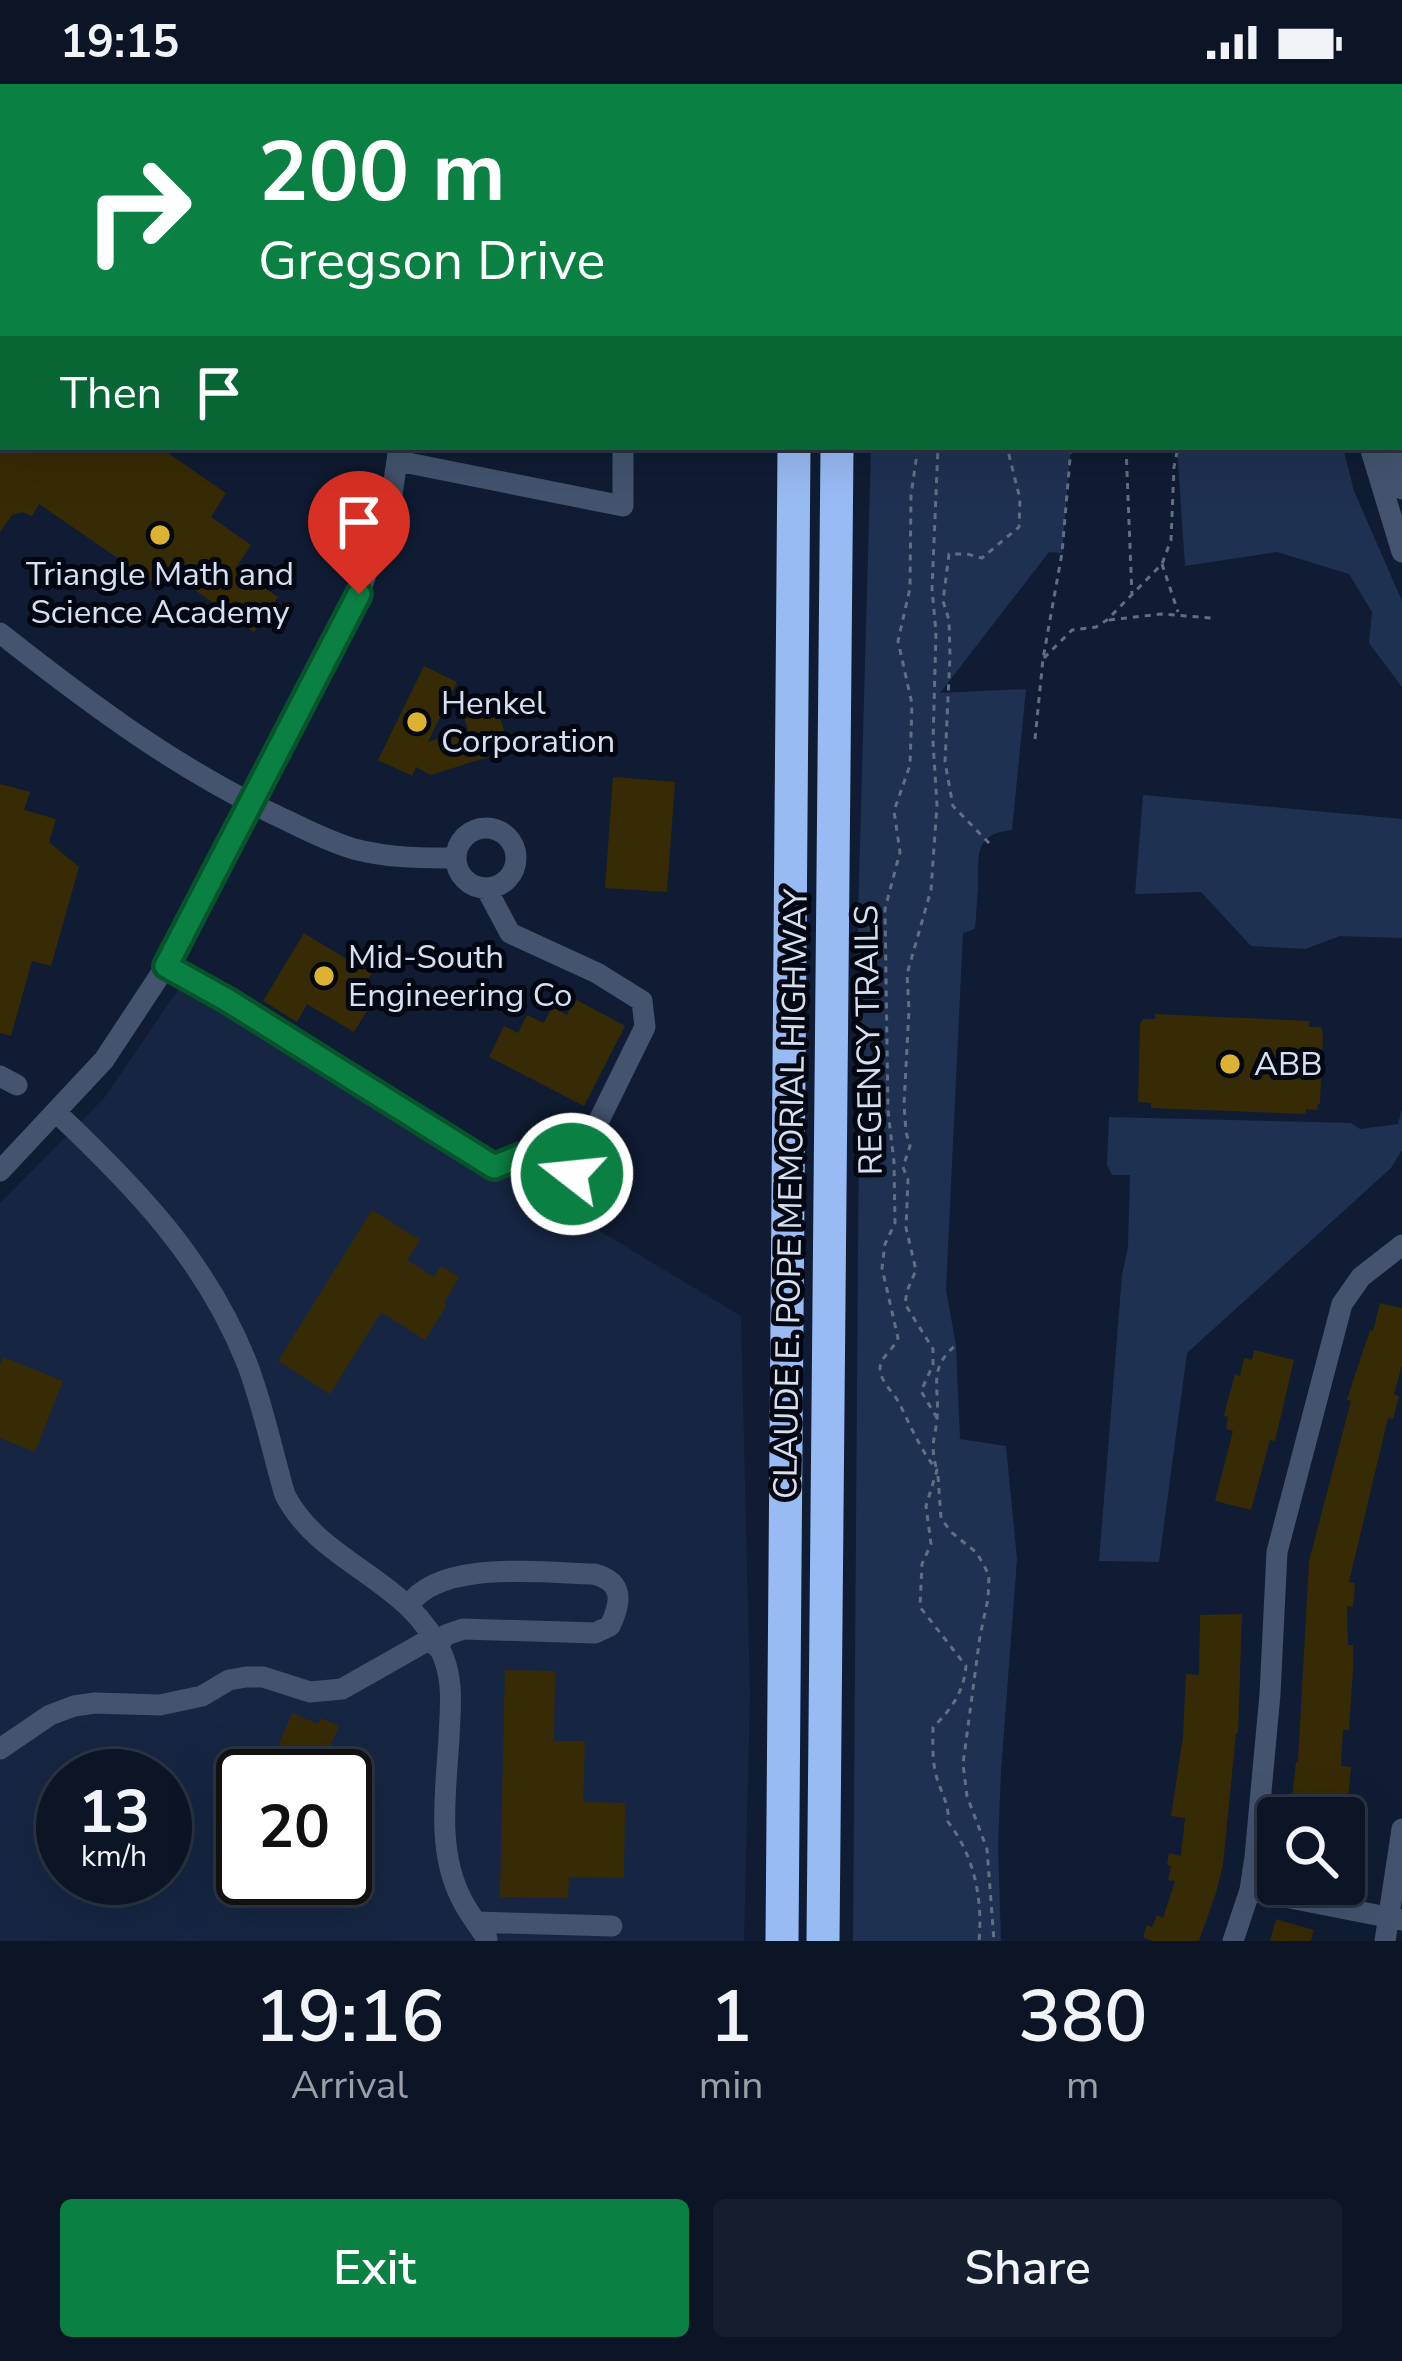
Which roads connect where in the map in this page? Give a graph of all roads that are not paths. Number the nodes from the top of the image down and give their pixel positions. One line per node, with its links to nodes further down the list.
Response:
1 (623, 450): 6 (street)
2 (794, 450): 26 (highway, CLAUDE E. POPE MEMORIAL HIGHWAY)
3 (837, 450): 27 (highway, CLAUDE E. POPE MEMORIAL HIGHWAY)
4 (1371, 450): 8 (street)
5 (1392, 450): 7 (street)
6 (398, 454): 10 (street)
7 (1402, 489)
8 (1402, 552)
9 (0, 633): 10 (street)
10 (252, 804): 11 (street); 13 (street)
11 (456, 858): 12 (street); 12 (street)
12 (486, 888): 13 (street)
13 (166, 966): 14 (street)
14 (57, 1112): 15 (street); 17 (street)
15 (0, 1171)
16 (1402, 1245): 21 (street)
17 (410, 1605): 18 (street); 18 (street)
18 (434, 1643): 19 (street); 24 (street)
19 (0, 1749)
20 (1402, 1829): 22 (street)
21 (1250, 1890): 22 (street); 28 (street)
22 (1396, 1919): 29 (street)
23 (613, 1926): 25 (street)
24 (481, 1930): 25 (street)
25 (551, 1933)
26 (782, 1941)
27 (824, 1941)
28 (1233, 1941)
29 (1385, 1941)

